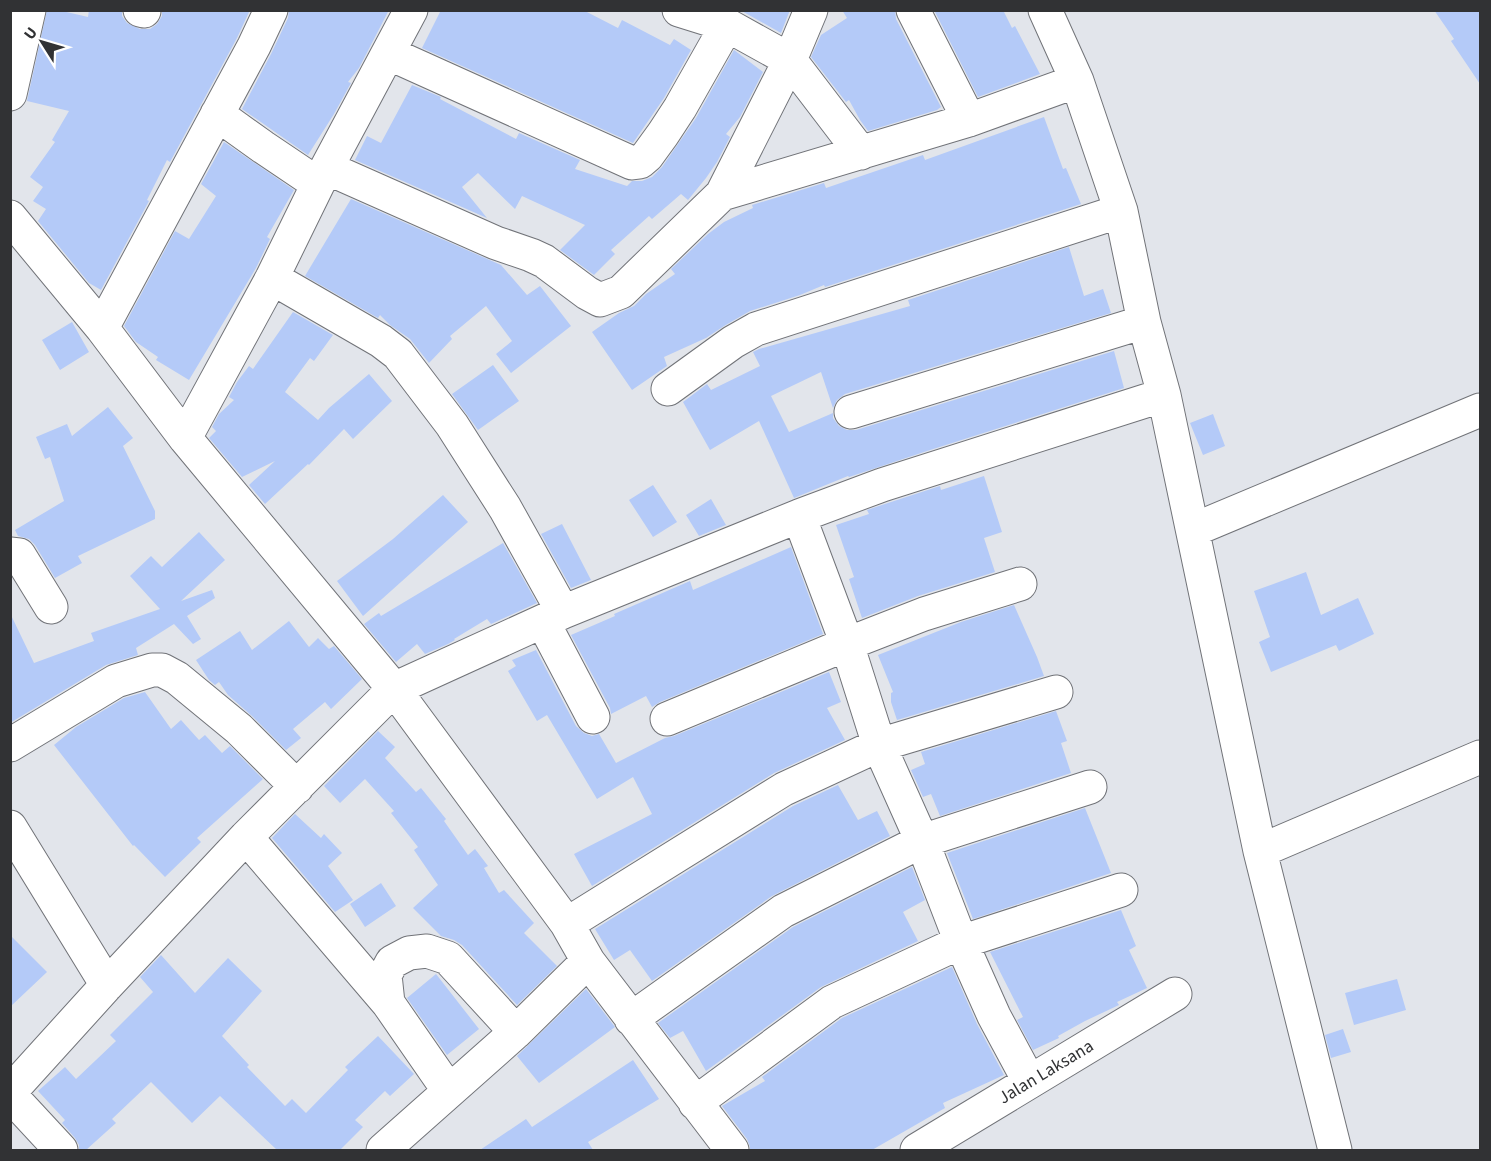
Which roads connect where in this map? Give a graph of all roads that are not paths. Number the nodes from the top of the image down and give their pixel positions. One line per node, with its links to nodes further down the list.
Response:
1 (29, 10): 12 (street)
2 (271, 10): 13 (street)
3 (411, 10): 9 (street)
4 (811, 10): 10 (street)
5 (913, 10): 14 (street)
6 (1045, 10): 11 (street)
7 (679, 11): 8 (street)
8 (727, 25): 9 (street); 10 (street)
9 (388, 53): 16 (street)
10 (790, 60): 15 (street); 17 (street)
11 (1077, 81): 14 (street); 18 (street)
12 (10, 94)
13 (217, 114): 16 (street); 22 (street)
14 (969, 120): 15 (street)
15 (861, 153): 17 (street)
16 (323, 176): 17 (street); 20 (street)
17 (722, 194)
18 (1121, 211): 21 (street); 23 (street)
19 (10, 217): 22 (street)
20 (273, 278): 27 (street); 33 (street)
21 (1144, 322): 24 (street); 26 (street)
22 (102, 328): 27 (street)
23 (668, 389)
24 (1164, 395): 28 (street); 29 (street)
25 (1480, 410): 29 (street)
26 (851, 412)
27 (185, 438): 35 (street)
28 (799, 516): 33 (street); 34 (street)
29 (1193, 530): 47 (street)
30 (10, 554): 32 (street)
31 (1020, 584): 34 (street)
32 (51, 607)
33 (553, 617): 35 (street); 37 (street)
34 (847, 645): 38 (street); 40 (street)
35 (394, 689): 42 (street); 49 (street)
36 (1056, 692): 40 (street)
37 (593, 717)
38 (667, 719)
39 (10, 745): 42 (street)
40 (879, 745): 46 (street); 49 (street)
41 (1480, 758): 47 (street)
42 (297, 787): 45 (street)
43 (1090, 787): 46 (street)
44 (10, 827): 52 (street)
45 (246, 837): 52 (street); 54 (street)
46 (922, 841): 50 (street); 55 (street)
47 (1260, 851): 65 (street)
48 (1121, 890): 50 (street)
49 (567, 924): 51 (street)
50 (961, 942): 57 (street); 60 (street)
51 (588, 961): 55 (street); 56 (street)
52 (107, 985): 59 (street)
53 (1175, 994): 57 (street, Jalan Laksana)
54 (388, 1003): 56 (street); 58 (street)
55 (632, 1019): 60 (street)
56 (516, 1032): 58 (street)
57 (1029, 1082): 64 (street, Jalan Laksana)
58 (449, 1091): 61 (street)
59 (10, 1094): 62 (street)
60 (695, 1103): 63 (street)
61 (388, 1149)
62 (61, 1150)
63 (732, 1150)
64 (917, 1150)
65 (1335, 1150)

